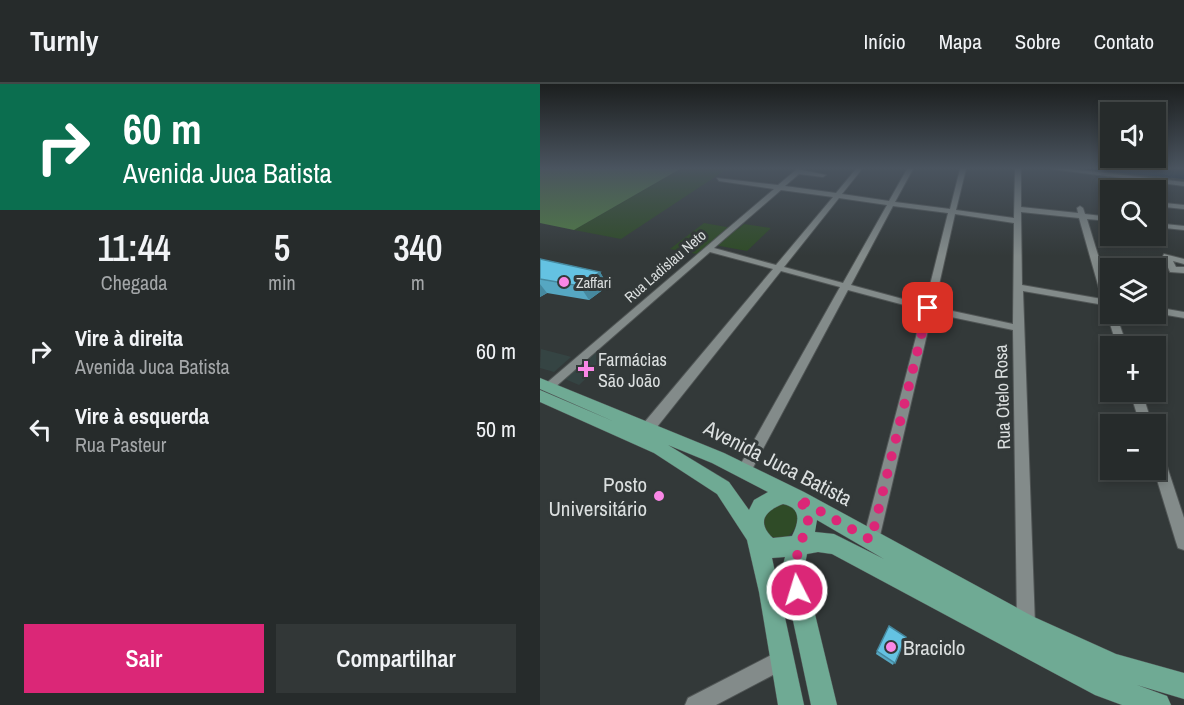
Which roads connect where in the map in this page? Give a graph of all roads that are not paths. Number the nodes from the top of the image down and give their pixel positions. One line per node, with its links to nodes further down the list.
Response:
1 (767, 198): 17 (street, Rua Ladislau Neto)
2 (836, 198): 19 (street)
3 (851, 198): 7 (street)
4 (895, 198): 7 (street)
5 (955, 198): 12 (street)
6 (1017, 198): 10 (street, Rua Otelo Rosa)
7 (892, 204): 12 (street); 22 (street)
8 (1166, 205): 9 (street)
9 (1184, 207)
10 (1017, 209): 11 (street); 14 (street, Rua Otelo Rosa)
11 (1081, 212): 13 (street); 21 (street)
12 (951, 213): 14 (street); 25 (street)
13 (1100, 217)
14 (1017, 221): 23 (street, Rua Otelo Rosa)
15 (1166, 226): 16 (street)
16 (1184, 228)
17 (709, 249): 19 (street); 29 (street, Rua Ladislau Neto)
18 (1184, 262): 20 (street)
19 (781, 266): 22 (street); 30 (street)
20 (1184, 270)
21 (1100, 274)
22 (847, 285): 25 (street); 31 (street)
23 (1018, 287): 24 (street); 28 (street, Rua Otelo Rosa)
24 (1100, 305)
25 (928, 308): 28 (street); 35 (street)
26 (1166, 312): 27 (street)
27 (1184, 315)
28 (1018, 328): 38 (street, Rua Otelo Rosa)
29 (543, 388): 30 (main road, Avenida Juca Batista); 34 (main road)
30 (648, 428): 31 (main road, Avenida Juca Batista)
31 (744, 471): 33 (main road, Avenida Juca Batista)
32 (1164, 480): 36 (street)
33 (797, 498): 34 (main road); 35 (main road, Avenida Juca Batista); 37 (main road)
34 (756, 536): 37 (main road); 39 (main road)
35 (871, 540): 38 (main road, Avenida Juca Batista)
36 (1184, 542)
37 (799, 544): 43 (main road); 44 (main road)
38 (1026, 625): 40 (main road, Avenida Juca Batista)
39 (783, 659): 41 (street); 42 (main road)
40 (1184, 686)
41 (695, 705)
42 (791, 705)
43 (824, 705)
44 (1158, 705)

